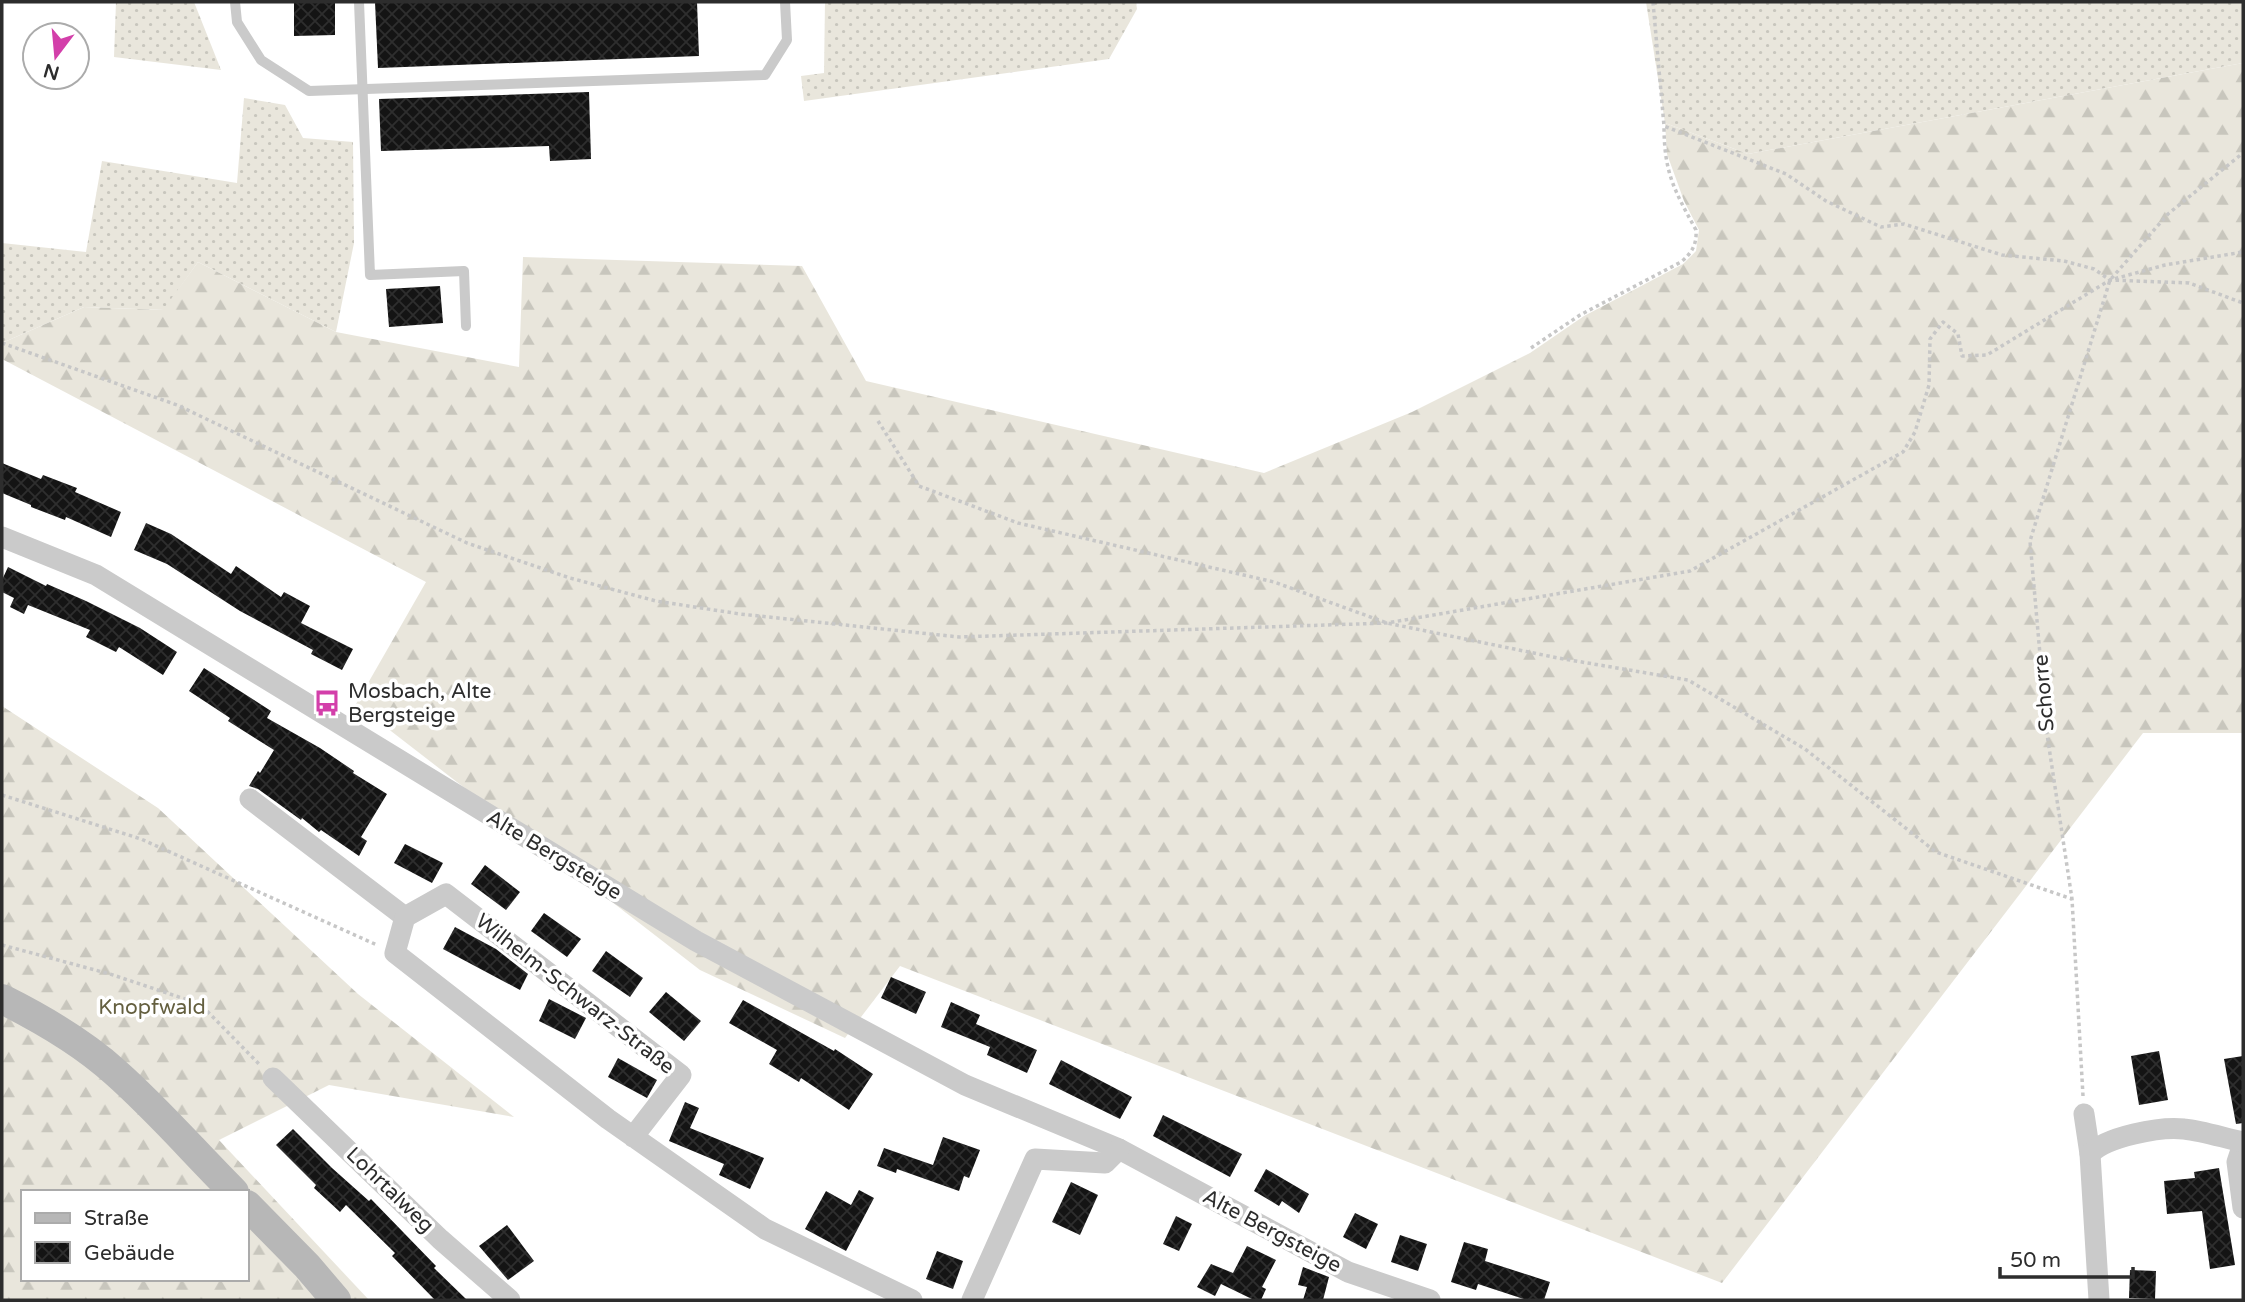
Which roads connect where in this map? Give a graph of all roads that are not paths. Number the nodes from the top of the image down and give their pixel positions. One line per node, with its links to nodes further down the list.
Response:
1 (235, 2): 4 (lane)
2 (359, 2): 4 (lane)
3 (785, 2): 4 (lane)
4 (363, 89): 5 (lane)
5 (466, 326)
6 (2, 537): 14 (street, Alte Bergsteige)
7 (250, 799): 8 (street)
8 (405, 917): 12 (street); 12 (street, Wilhelm-Schwarz-Straße)
9 (2, 999): 16 (main road)
10 (273, 1078): 20 (street, Lohrtalweg)
11 (2084, 1114): 15 (street)
12 (633, 1137): 21 (street)
13 (2243, 1143): 15 (street); 18 (street)
14 (1119, 1149): 22 (street); 23 (street, Alte Bergsteige)
15 (2090, 1154): 24 (street)
16 (232, 1190)
17 (248, 1206): 19 (main road)
18 (2243, 1208)
19 (336, 1300)
20 (510, 1300)
21 (912, 1300)
22 (972, 1300)
23 (1430, 1300)
24 (2099, 1300)

